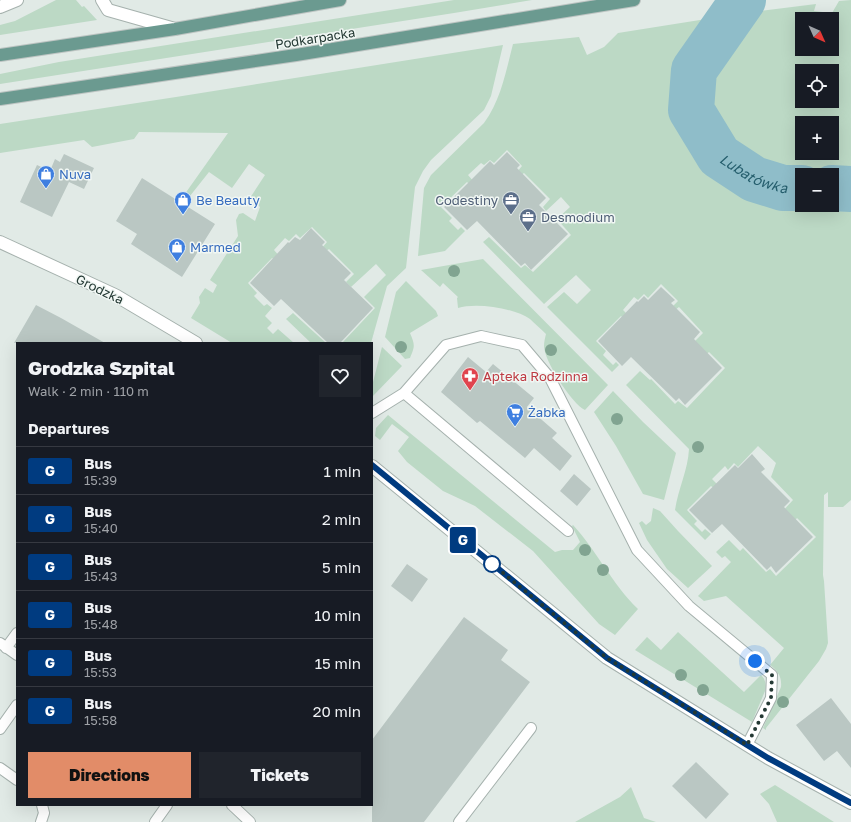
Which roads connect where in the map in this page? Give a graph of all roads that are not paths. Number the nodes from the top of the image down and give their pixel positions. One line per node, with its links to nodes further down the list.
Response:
1 (17, 0): 5 (street)
2 (102, 0): 6 (street)
3 (340, 0): 6 (main road)
4 (634, 0): 8 (main road, Podkarpacka)
5 (0, 7)
6 (175, 29): 7 (main road)
7 (0, 55)
8 (0, 99)
9 (0, 242): 10 (street, Grodzka)
10 (194, 342)
11 (404, 393): 12 (lane); 14 (lane); 21 (lane)
12 (373, 412)
13 (373, 467): 21 (street)
14 (568, 530)
15 (16, 634): 16 (lane)
16 (3, 646): 17 (lane)
17 (16, 654)
18 (16, 706): 20 (lane)
19 (531, 728): 31 (lane)
20 (0, 729)
21 (747, 745): 24 (street)
22 (0, 768): 23 (lane)
23 (16, 779)
24 (851, 803)
25 (42, 806): 28 (lane)
26 (166, 806): 29 (lane)
27 (233, 806): 30 (lane)
28 (41, 822)
29 (155, 822)
30 (250, 822)
31 (459, 822)

